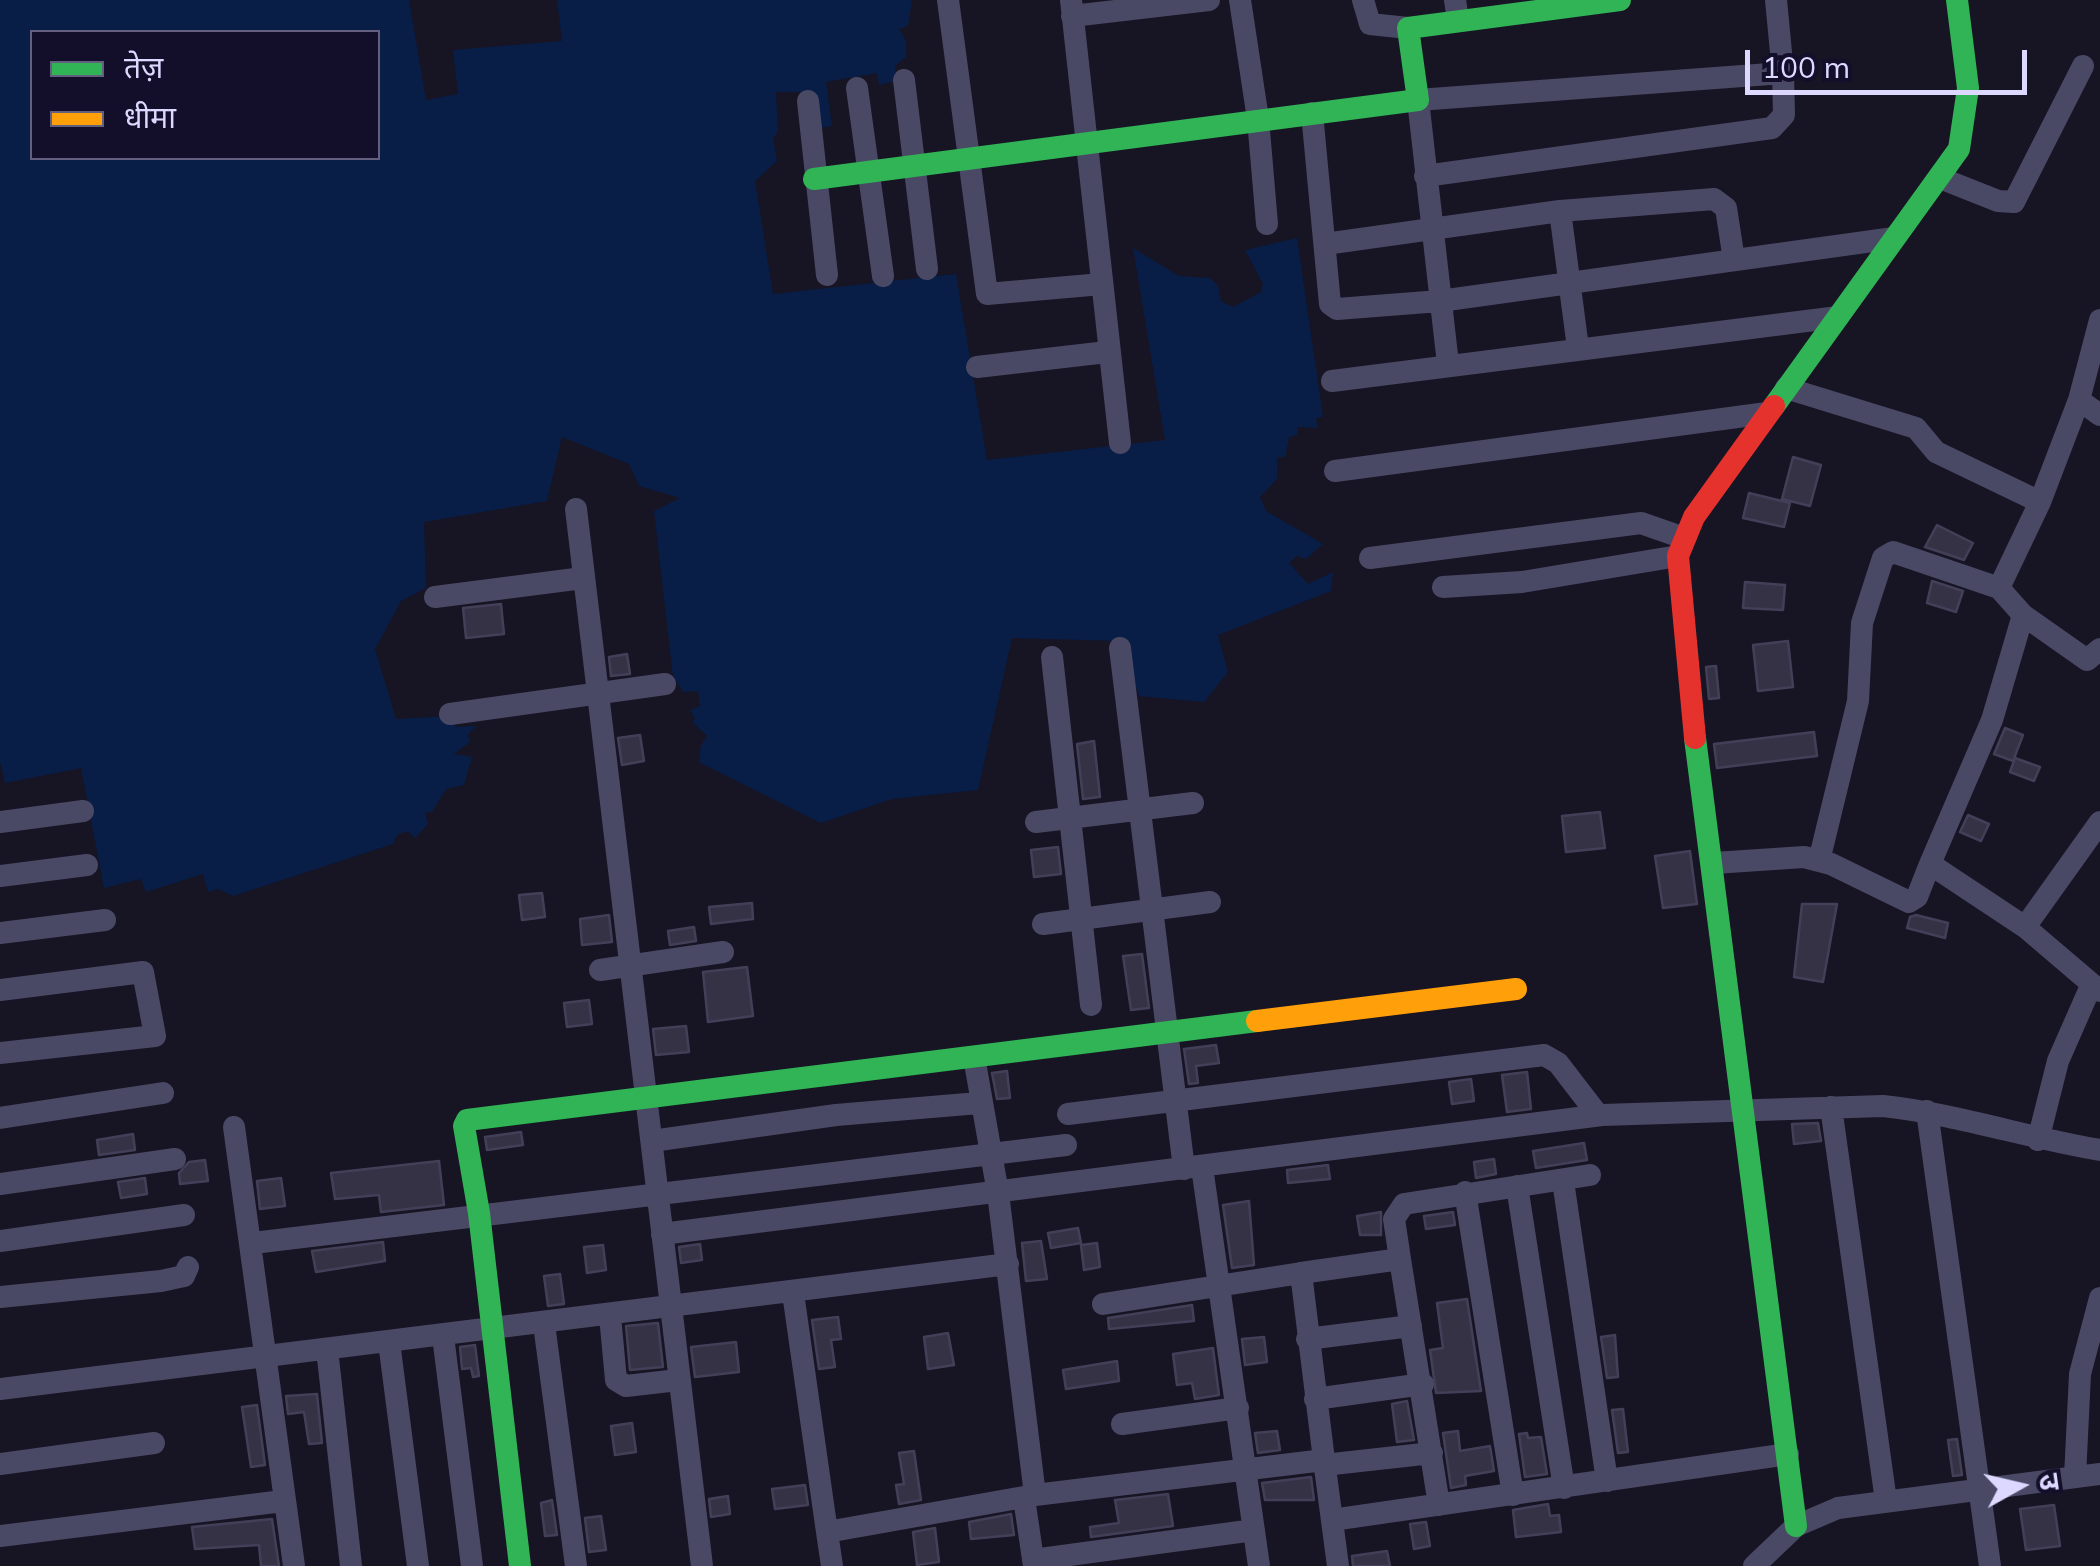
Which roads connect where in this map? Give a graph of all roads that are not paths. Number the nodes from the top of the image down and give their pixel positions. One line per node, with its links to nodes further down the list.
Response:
1 (948, 0): 20 (street)
2 (1209, 0): 8 (street)
3 (1240, 0): 18 (street)
4 (1363, 0): 10 (street)
5 (1620, 0): 9 (street)
6 (1776, 0): 12 (street)
7 (1957, 0): 24 (street)
8 (1072, 8): 19 (street)
9 (1456, 10): 10 (street)
10 (1408, 28): 15 (street)
11 (2083, 66): 24 (street)
12 (1783, 73): 15 (street); 23 (street)
13 (904, 80): 21 (street)
14 (857, 88): 22 (street)
15 (1418, 100): 17 (street); 23 (street)
16 (808, 101): 25 (street)
17 (1312, 113): 18 (street); 30 (street)
18 (1258, 120): 19 (street); 27 (street)
19 (1089, 144): 20 (street); 36 (street)
20 (968, 160): 21 (street); 36 (street)
21 (912, 166): 22 (street); 32 (street)
22 (867, 172): 25 (street); 34 (street)
23 (1425, 176): 28 (street)
24 (1940, 178): 29 (street)
25 (814, 179): 33 (street)
26 (1560, 210): 28 (street); 31 (street); 35 (street)
27 (1267, 224)
28 (1430, 227): 30 (street); 37 (street)
29 (1894, 238): 31 (street); 38 (street)
30 (1324, 244): 37 (street)
31 (1734, 260): 35 (street)
32 (927, 269)
33 (827, 275)
34 (882, 276)
35 (1570, 282): 37 (street); 40 (street)
36 (1102, 284): 41 (street)
37 (1440, 300): 42 (street)
38 (1838, 318): 40 (street); 45 (street)
39 (2100, 320): 46 (street)
40 (1578, 348): 42 (street)
41 (1107, 352): 43 (street); 49 (street)
42 (1448, 364): 44 (street)
43 (978, 367)
44 (1332, 381)
45 (1786, 388): 47 (street); 51 (street)
46 (2079, 400): 48 (street); 51 (street)
47 (1768, 413): 50 (street); 53 (street)
48 (2100, 415)
49 (1120, 443)
50 (1335, 471)
51 (2040, 502): 57 (street)
52 (576, 509): 55 (street)
53 (1681, 547): 54 (street); 56 (street); 74 (street)
54 (1370, 558)
55 (583, 578): 58 (street); 64 (street)
56 (1443, 588)
57 (1999, 588): 59 (street); 73 (street)
58 (435, 597)
59 (2023, 615): 61 (street); 75 (street)
60 (1120, 648): 67 (street)
61 (2100, 649)
62 (1052, 657): 69 (street)
63 (665, 684): 64 (street)
64 (596, 694): 65 (street); 86 (street)
65 (450, 714)
66 (1193, 804): 67 (street)
67 (1137, 810): 69 (street); 79 (street)
68 (84, 811): 70 (street)
69 (1070, 818): 71 (street); 80 (street)
70 (0, 822)
71 (1036, 822)
72 (2100, 822): 83 (street)
73 (1819, 861): 74 (street); 75 (street)
74 (1714, 863): 100 (street)
75 (1930, 864): 83 (street)
76 (87, 865): 77 (street)
77 (0, 876)
78 (1210, 902): 79 (street)
79 (1150, 910): 80 (street); 92 (street)
80 (1081, 919): 82 (street); 91 (street)
81 (106, 920): 84 (street)
82 (1043, 924)
83 (2025, 927): 89 (street)
84 (0, 933)
85 (723, 952): 86 (street)
86 (632, 966): 87 (street); 96 (street)
87 (600, 970)
88 (1516, 989): 92 (street)
89 (2096, 989): 107 (street)
90 (0, 990): 93 (street)
91 (1091, 1006)
92 (1168, 1034): 94 (street); 97 (street)
93 (0, 1053)
94 (974, 1057): 96 (street); 98 (street)
95 (163, 1094): 104 (street)
96 (648, 1098): 106 (street); 120 (street)
97 (1176, 1102): 102 (street); 103 (street); 112 (street)
98 (979, 1103): 106 (street); 110 (street)
99 (1831, 1107): 100 (street); 101 (street); 163 (street)
100 (1740, 1109): 103 (street); 152 (street)
101 (1927, 1111): 107 (street); 160 (street)
102 (1068, 1114)
103 (1598, 1115): 112 (street)
104 (0, 1118)
105 (234, 1127): 124 (street)
106 (652, 1140): 117 (street)
107 (2038, 1140): 109 (street)
108 (1066, 1145): 110 (street)
109 (2100, 1150)
110 (992, 1152): 117 (street); 119 (street)
111 (175, 1159): 115 (street)
112 (1193, 1168): 119 (street); 129 (street)
113 (1590, 1175): 114 (street)
114 (1563, 1181): 116 (street); 158 (street)
115 (0, 1184)
116 (1517, 1186): 118 (street); 159 (street)
117 (658, 1192): 120 (street); 122 (street)
118 (1464, 1192): 125 (street); 162 (street)
119 (998, 1193): 122 (street); 126 (street)
120 (479, 1213): 124 (street); 138 (street)
121 (184, 1215): 123 (street)
122 (662, 1234): 134 (street)
123 (0, 1241)
124 (253, 1243): 143 (street)
125 (1400, 1260): 128 (street); 137 (street)
126 (1008, 1264): 130 (street); 161 (street)
127 (188, 1266): 131 (street)
128 (1302, 1274): 129 (street); 140 (street)
129 (1216, 1289): 133 (street); 148 (street)
130 (793, 1292): 134 (street); 169 (street)
131 (0, 1297)
132 (2100, 1298): 157 (street)
133 (1103, 1304)
134 (670, 1309): 135 (street); 144 (street)
135 (610, 1316): 136 (street); 144 (street)
136 (544, 1324): 138 (street); 177 (street)
137 (1411, 1326): 140 (street); 145 (street)
138 (492, 1330): 139 (street); 176 (street)
139 (443, 1336): 141 (street); 175 (street)
140 (1306, 1339): 147 (street)
141 (388, 1342): 142 (street); 174 (street)
142 (327, 1349): 143 (street); 173 (street)
143 (268, 1356): 146 (street); 164 (street)
144 (678, 1380): 178 (street)
145 (1423, 1384): 147 (street); 151 (street)
146 (0, 1389)
147 (1315, 1399): 153 (street)
148 (1238, 1408): 149 (street); 155 (street)
149 (1122, 1424)
150 (154, 1443): 154 (street)
151 (1432, 1453): 153 (street); 165 (street)
152 (1788, 1454): 158 (street); 167 (street)
153 (1324, 1463): 155 (street); 166 (street)
154 (0, 1464)
155 (1246, 1470): 161 (street); 168 (street)
156 (2100, 1474): 157 (street)
157 (2075, 1478): 160 (street)
158 (1607, 1481): 159 (street)
159 (1564, 1488): 162 (street)
160 (1980, 1491): 163 (street); 183 (street)
161 (1030, 1496): 169 (street); 171 (street)
162 (1512, 1496): 165 (street)
163 (1886, 1501): 167 (street)
164 (283, 1502): 170 (street); 172 (street)
165 (1439, 1506): 166 (street)
166 (1332, 1520): 181 (street)
167 (1796, 1526): 182 (street)
168 (1254, 1530): 171 (street); 180 (street)
169 (827, 1532): 179 (street)
170 (0, 1536)
171 (1033, 1563)
172 (294, 1566)
173 (350, 1566)
174 (418, 1566)
175 (472, 1566)
176 (520, 1566)
177 (576, 1566)
178 (702, 1566)
179 (832, 1566)
180 (1259, 1566)
181 (1338, 1566)
182 (1754, 1566)
183 (1990, 1566)

